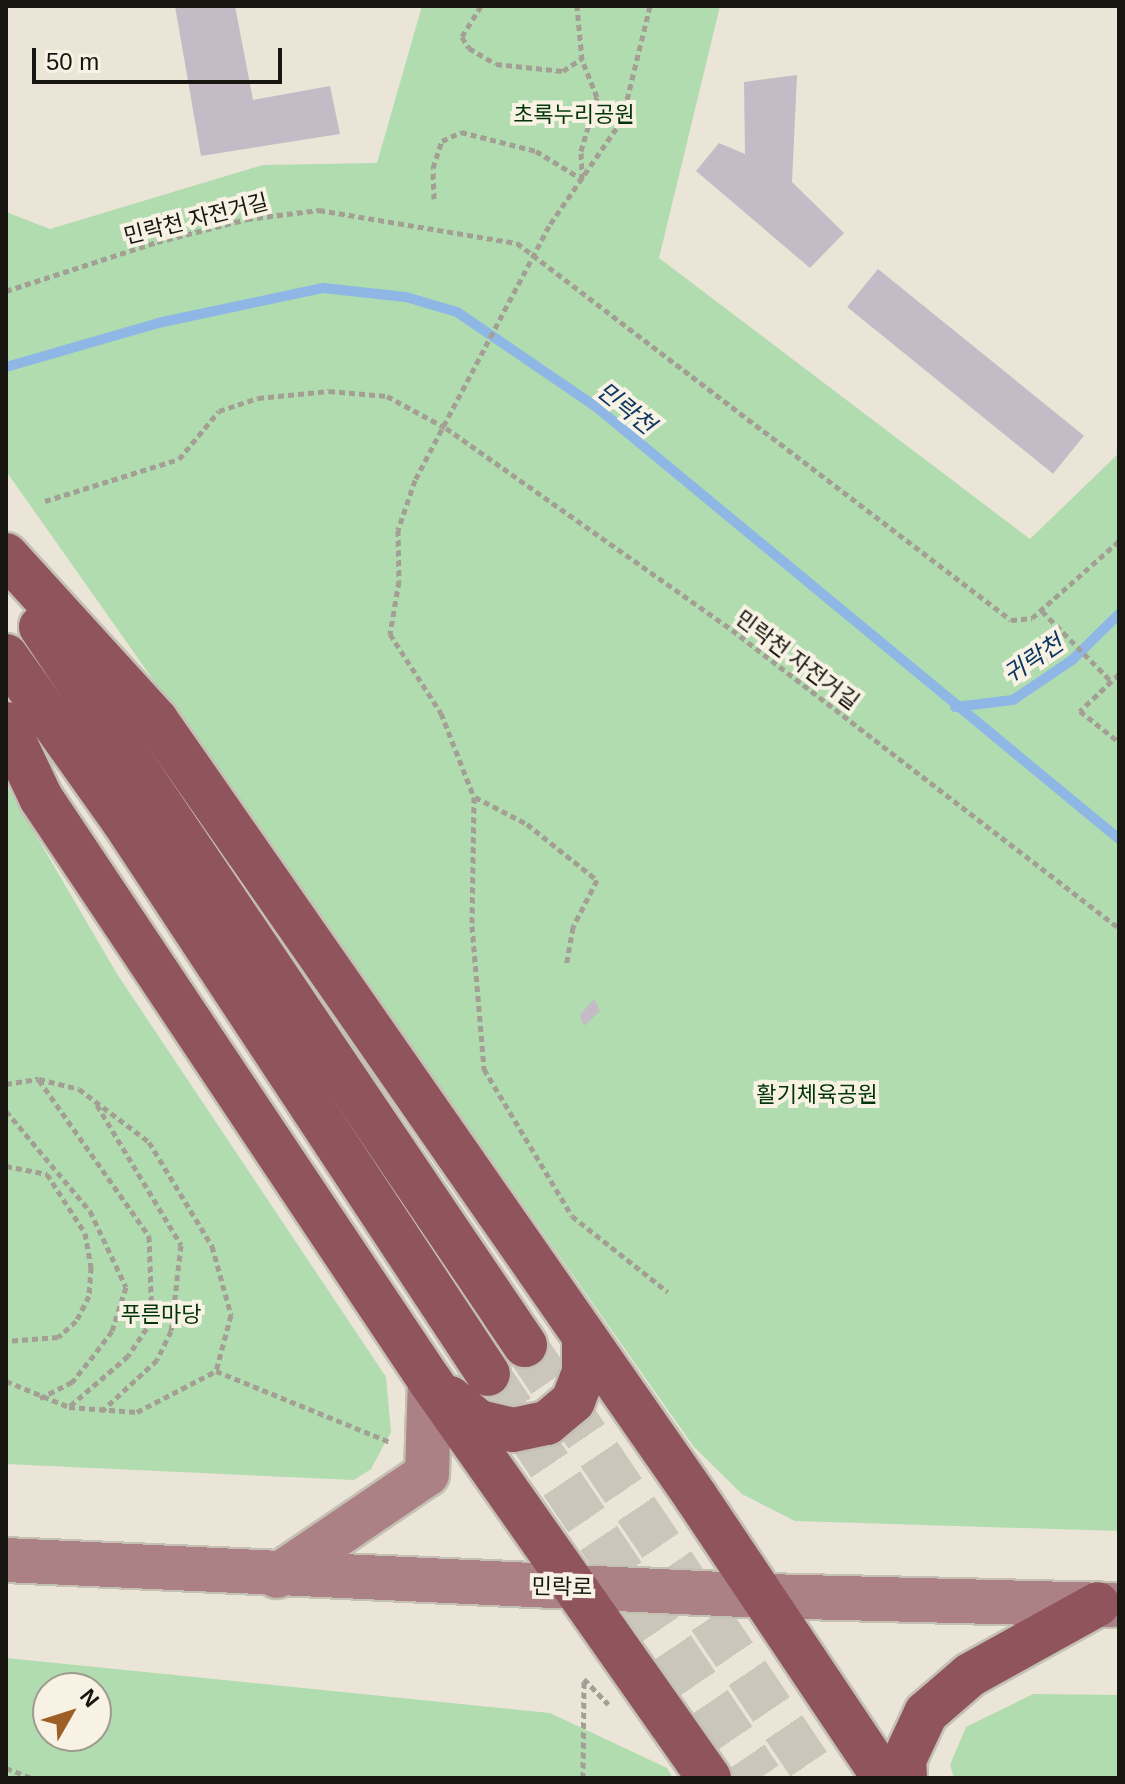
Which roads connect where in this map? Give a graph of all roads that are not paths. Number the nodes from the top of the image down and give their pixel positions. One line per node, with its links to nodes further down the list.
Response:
1 (6, 555): 5 (highway)
2 (6, 575): 6 (highway)
3 (6, 656): 7 (highway)
4 (6, 724): 8 (highway)
5 (584, 1337): 8 (highway); 12 (highway)
6 (525, 1345)
7 (488, 1374)
8 (430, 1381): 10 (main road); 11 (highway)
9 (6, 1560): 10 (main road, 민락로)
10 (277, 1576): 11 (main road, 민락로)
11 (571, 1586): 12 (main road, 민락로); 14 (highway)
12 (765, 1596): 13 (main road, 민락로); 15 (highway)
13 (1108, 1605): 16 (highway)
14 (709, 1778)
15 (884, 1778)
16 (905, 1778)

